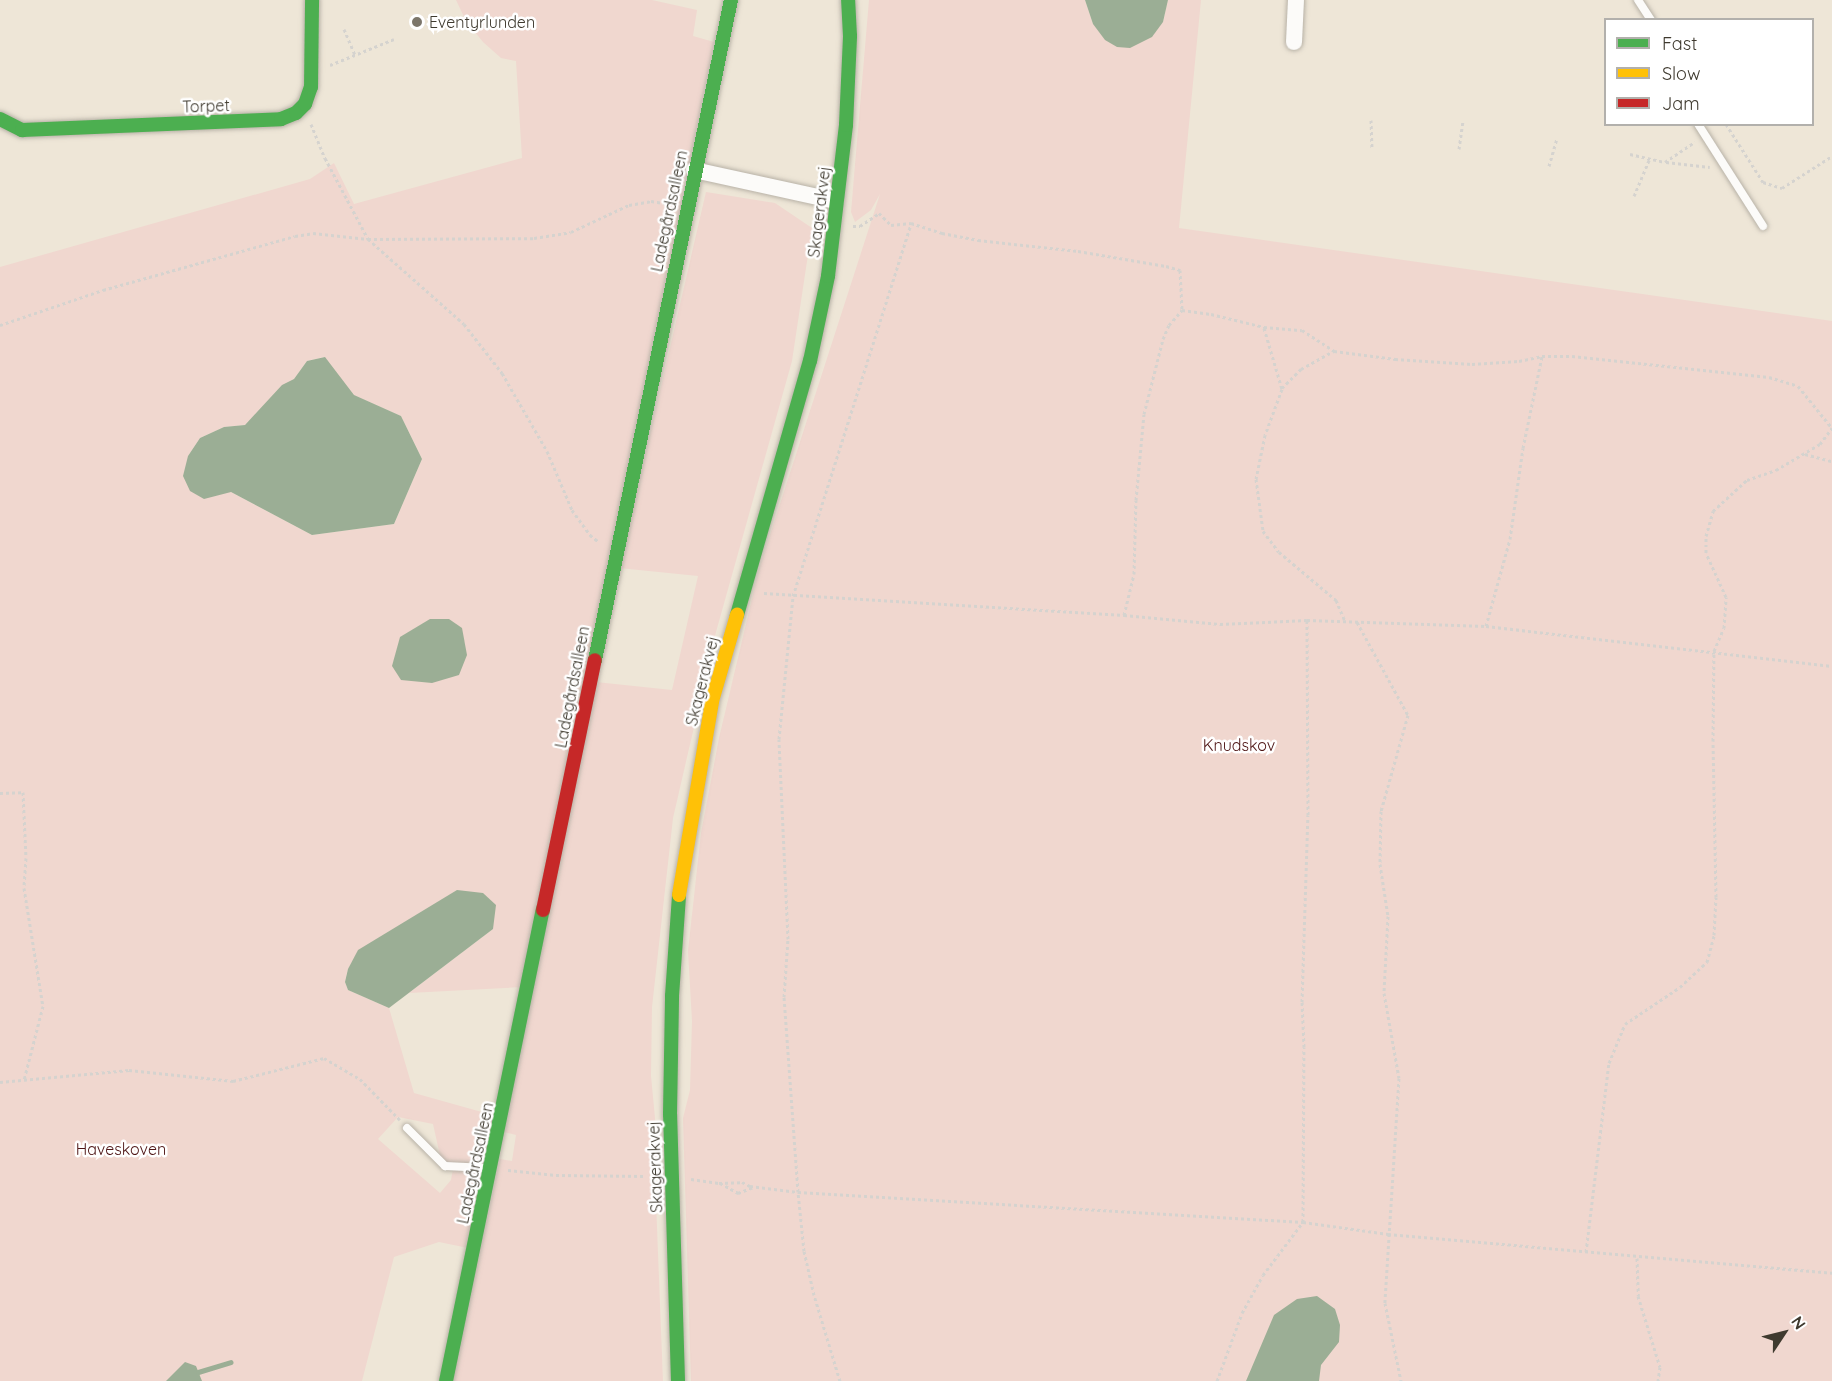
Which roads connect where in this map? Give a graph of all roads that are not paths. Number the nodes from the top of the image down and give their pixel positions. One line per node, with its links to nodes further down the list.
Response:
1 (312, 0): 8 (street, Torpet)
2 (731, 0): 10 (street, Ladegårdsalleen)
3 (848, 0): 11 (street, Skagerakvej)
4 (1296, 0): 7 (street)
5 (1638, 0): 6 (lane)
6 (1650, 18)
7 (1294, 42)
8 (0, 119)
9 (1699, 126): 12 (lane)
10 (694, 170): 11 (street); 14 (street, Ladegårdsalleen)
11 (836, 201): 16 (street, Skagerakvej)
12 (1763, 226)
13 (407, 1128): 14 (lane)
14 (491, 1168): 15 (street, Ladegårdsalleen)
15 (446, 1381)
16 (678, 1381)

